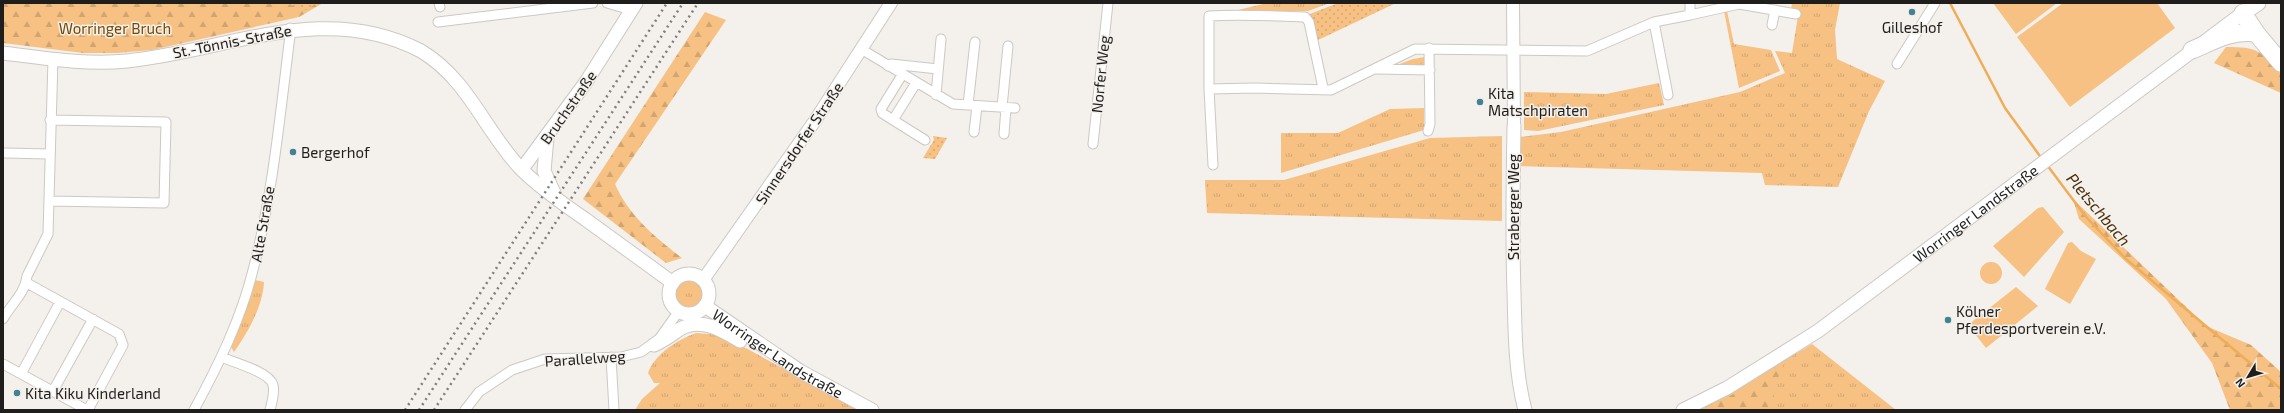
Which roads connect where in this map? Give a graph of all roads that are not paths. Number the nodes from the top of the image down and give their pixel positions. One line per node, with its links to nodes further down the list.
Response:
1 (593, 3): 9 (street)
2 (607, 3): 10 (street)
3 (891, 3): 24 (street, Sinnersdorfer Straße)
4 (1108, 3): 51 (street, Norfer Weg)
5 (1513, 3): 25 (street, Straberger Weg)
6 (1690, 3): 14 (street)
7 (1935, 3): 30 (street)
8 (2258, 3): 12 (main road, Worringer Landstraße)
9 (571, 4): 15 (street)
10 (634, 7): 49 (main road, Bruchstraße)
11 (1775, 10): 13 (street); 14 (street); 17 (street)
12 (2243, 12): 19 (highway); 26 (main road, Worringer Landstraße)
13 (1796, 14)
14 (1690, 15): 16 (street)
15 (438, 22)
16 (1654, 22): 25 (street); 40 (street)
17 (1772, 25)
18 (290, 28): 28 (main road, St.-Tönnis-Straße); 55 (main road, St.-Tönnis-Straße); 68 (street, Alte Straße)
19 (2256, 33): 26 (highway); 29 (highway)
20 (941, 39): 32 (street)
21 (975, 42): 41 (street)
22 (1008, 46): 42 (street)
23 (1429, 48): 25 (street); 33 (street); 34 (street)
24 (861, 49): 31 (street); 58 (street, Sinnersdorfer Straße)
25 (1512, 50): 45 (street, Straberger Weg)
26 (2192, 50): 80 (main road, Worringer Landstraße)
27 (3, 53): 28 (main road, St.-Tönnis-Straße)
28 (53, 59): 43 (street)
29 (2281, 63)
30 (1897, 64)
31 (888, 66): 32 (street); 35 (street)
32 (938, 69): 39 (street)
33 (1376, 69): 34 (street); 37 (street)
34 (1430, 70): 46 (street)
35 (902, 75): 36 (street); 44 (street)
36 (916, 83): 39 (street); 44 (street)
37 (1323, 88): 38 (street); 38 (street)
38 (1209, 89): 54 (street)
39 (936, 95): 41 (street)
40 (1668, 95)
41 (973, 106): 42 (street); 47 (street)
42 (1008, 108): 48 (street)
43 (50, 120): 53 (street); 57 (street)
44 (893, 120): 50 (street)
45 (1514, 126): 79 (main road, Straberger Weg)
46 (1428, 131)
47 (974, 132)
48 (1004, 134)
49 (546, 138): 55 (main road, Bruchstraße); 56 (main road)
50 (925, 140)
51 (1093, 144)
52 (5, 153): 53 (street)
53 (49, 154): 57 (street)
54 (1213, 165)
55 (522, 170): 56 (main road)
56 (558, 199): 60 (main road)
57 (49, 201): 59 (street)
58 (703, 280): 60 (main road); 62 (main road)
59 (27, 283): 61 (street); 64 (street)
60 (673, 283): 63 (main road)
61 (60, 302): 65 (street); 71 (street)
62 (705, 306): 63 (main road); 67 (main road, Worringer Landstraße)
63 (679, 311): 66 (street)
64 (3, 319)
65 (93, 319): 72 (street); 73 (street)
66 (654, 345): 67 (main road); 69 (street, Parallelweg)
67 (775, 356): 78 (main road, Worringer Landstraße)
68 (221, 357): 74 (street, Alte Straße); 75 (street)
69 (611, 357): 76 (street, Parallelweg); 77 (street)
70 (3, 364): 71 (street)
71 (21, 374): 72 (street)
72 (53, 391): 73 (street)
73 (87, 410)
74 (194, 410)
75 (270, 410)
76 (465, 410)
77 (614, 410)
78 (872, 410)
79 (1525, 410)
80 (1683, 410)

